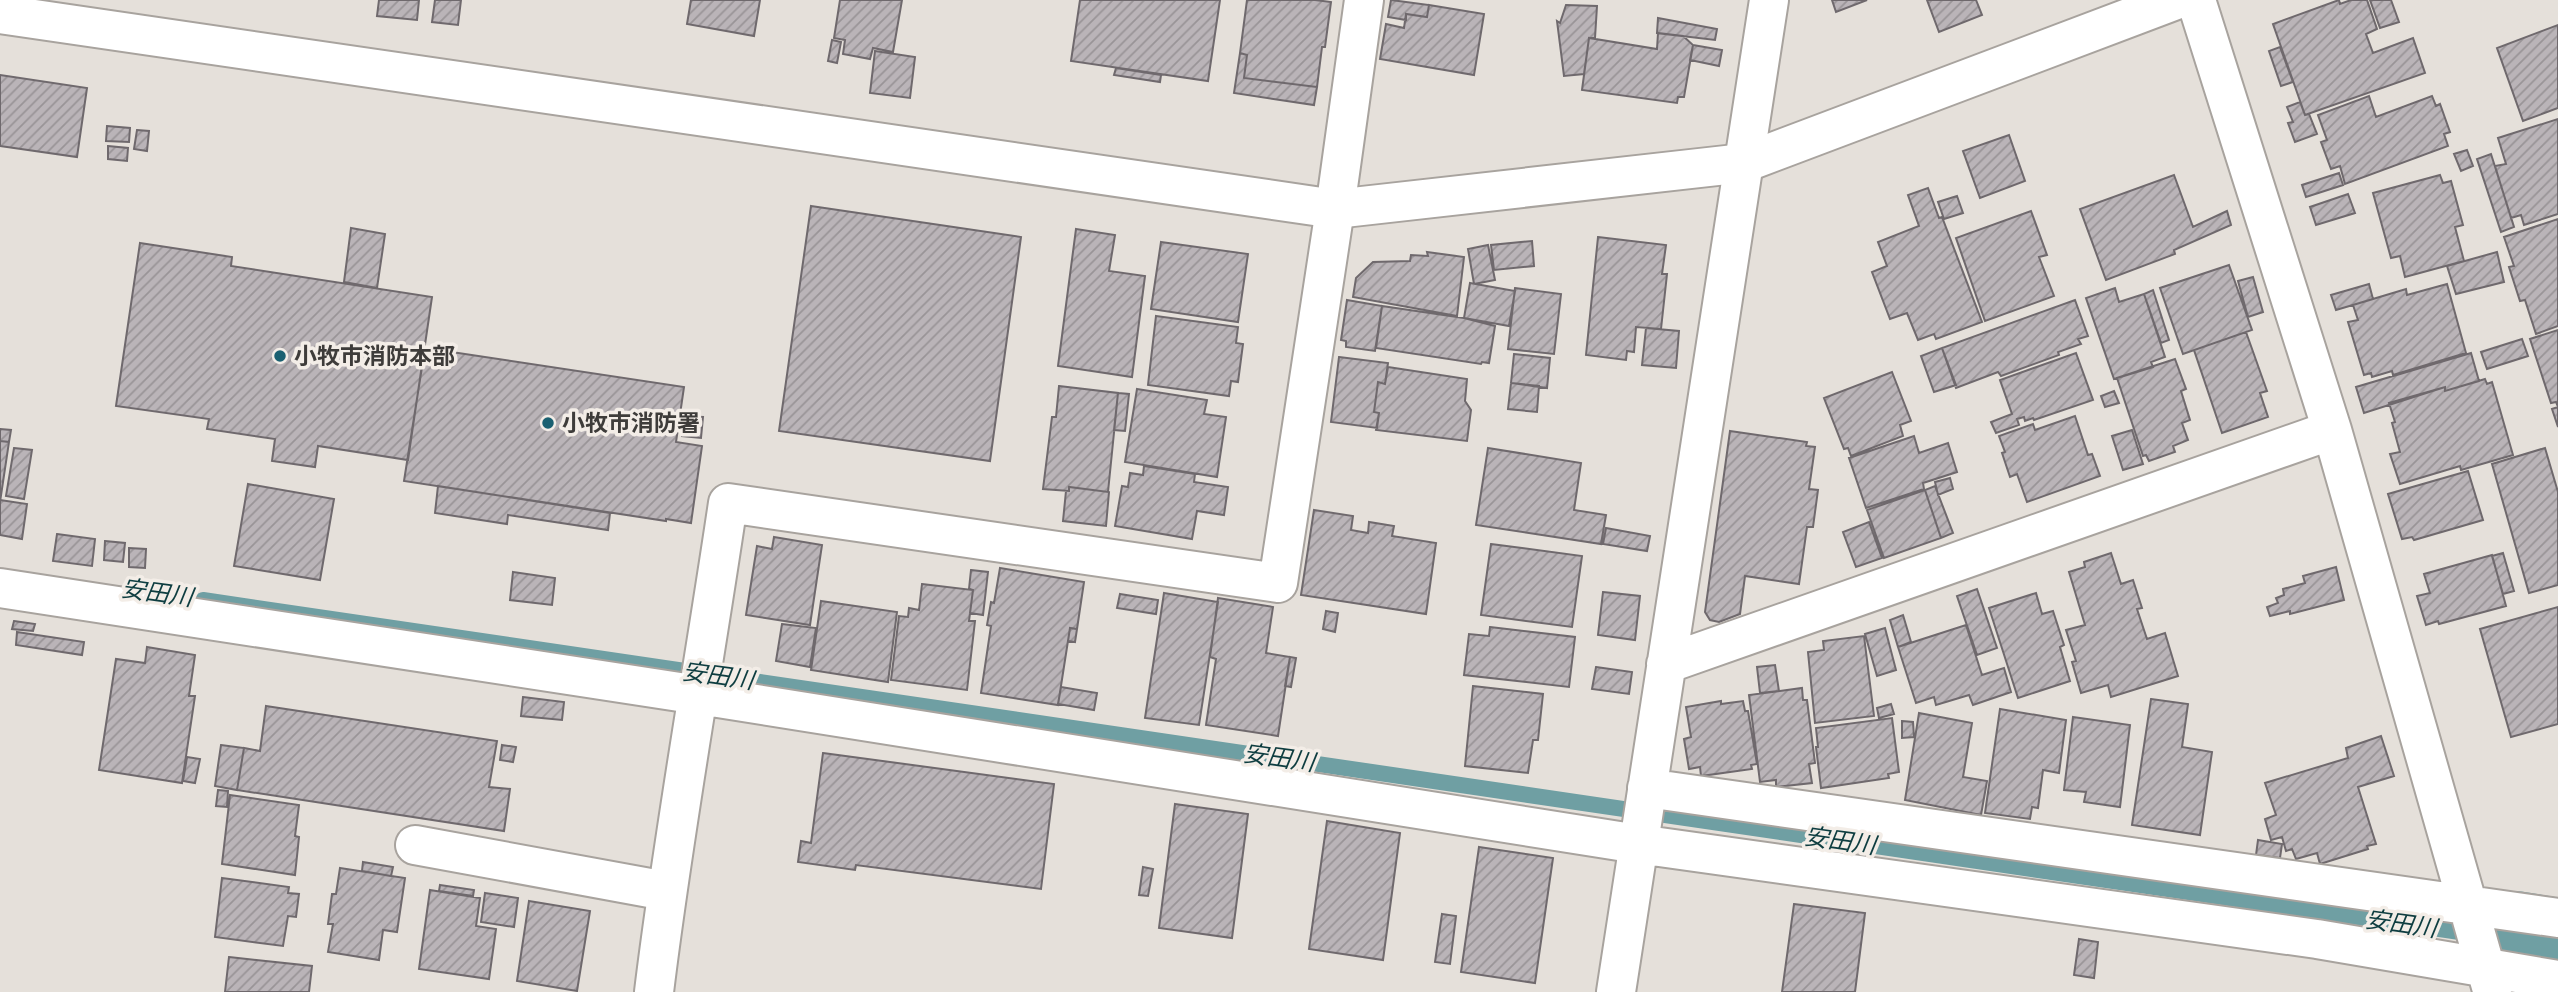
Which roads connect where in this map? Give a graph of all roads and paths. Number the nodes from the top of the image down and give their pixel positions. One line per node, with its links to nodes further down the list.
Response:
1 (1364, 0): 7 (street)
2 (1769, 0): 6 (street)
3 (2176, 0): 6 (street)
4 (2196, 0): 8 (street)
5 (0, 14): 7 (street)
6 (1744, 163): 7 (street); 10 (street)
7 (1335, 209): 11 (street)
8 (2332, 430): 10 (street); 22 (street)
9 (0, 588): 11 (street)
10 (1666, 664): 12 (street)
11 (699, 695): 15 (street); 20 (street)
12 (1647, 788): 13 (street); 15 (street)
13 (1896, 823): 14 (street); 18 (street)
14 (1967, 833): 16 (street); 19 (street)
15 (1638, 844): 18 (street); 27 (street)
16 (2037, 844): 21 (street); 22 (street)
17 (415, 845): 20 (street)
18 (1887, 879): 19 (street)
19 (1960, 889): 21 (street)
20 (666, 891): 26 (street)
21 (2029, 898): 25 (street)
22 (2468, 905): 23 (street); 25 (street)
23 (2558, 918)
24 (2558, 980): 25 (street)
25 (2490, 981)
26 (654, 992)
27 (1616, 992)

